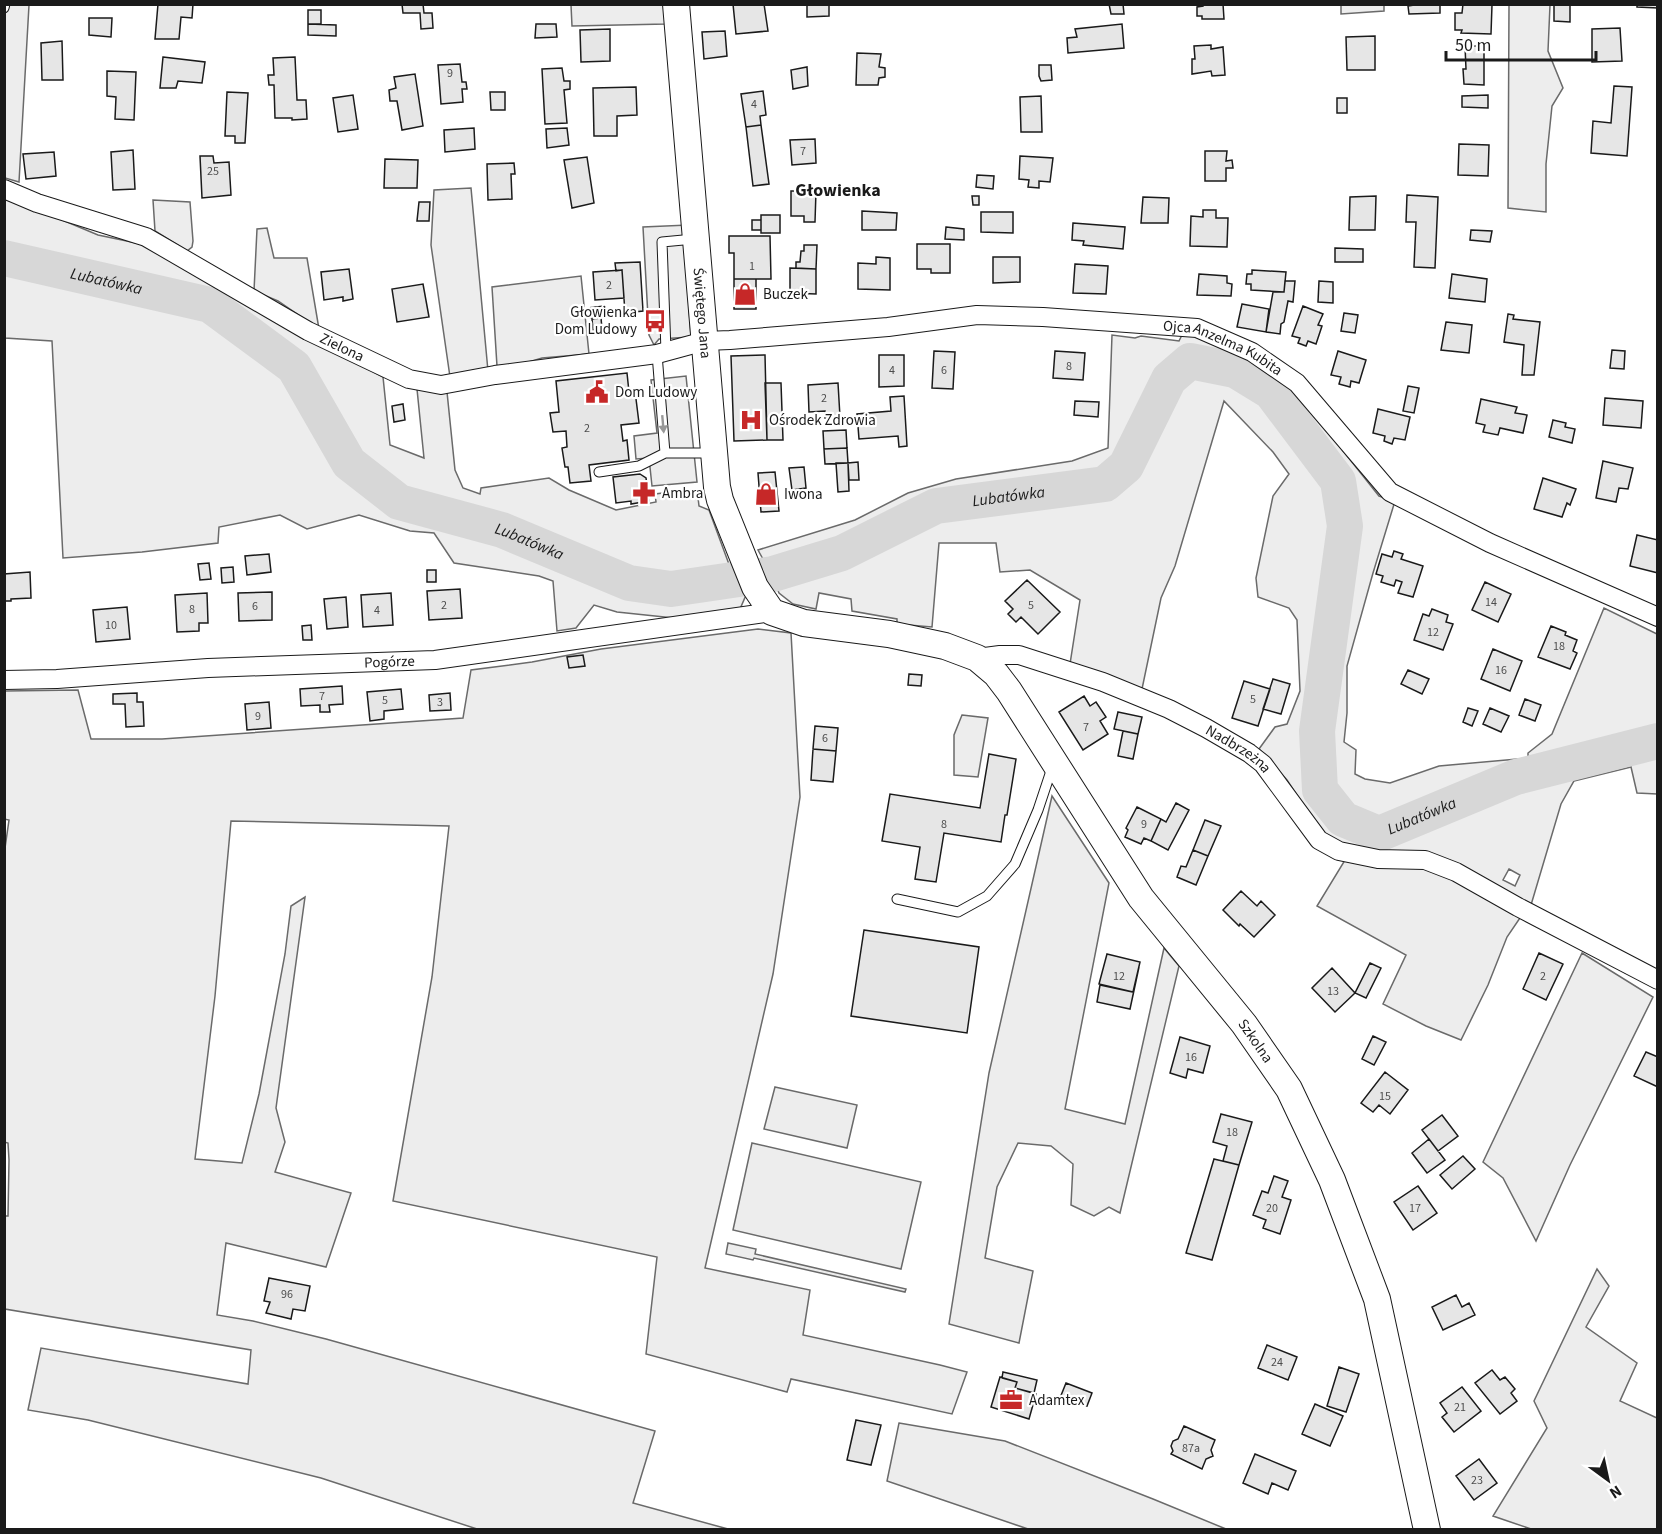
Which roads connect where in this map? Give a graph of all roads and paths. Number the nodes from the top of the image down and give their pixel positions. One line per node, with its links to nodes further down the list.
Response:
1 (676, 4): 3 (street, Świętego Jana)
2 (4, 189): 5 (street, Zielona)
3 (696, 238): 4 (street, Świętego Jana); 5 (lane)
4 (705, 341): 5 (street, Zielona); 7 (street, Świętego Jana); 10 (street, Ojca Anzelma Kubita)
5 (662, 353): 6 (lane, one-way to 6)
6 (665, 453): 7 (lane); 8 (lane)
7 (714, 453): 9 (street, Świętego Jana)
8 (599, 472)
9 (771, 612): 11 (street, Nadbrzeżna); 12 (street, Pogórze)
10 (1658, 617)
11 (977, 658): 13 (street, Szkolna); 15 (street, Nadbrzeżna)
12 (4, 680)
13 (1054, 762): 14 (lane); 16 (street, Szkolna)
14 (897, 899)
15 (1658, 980)
16 (1427, 1530)

